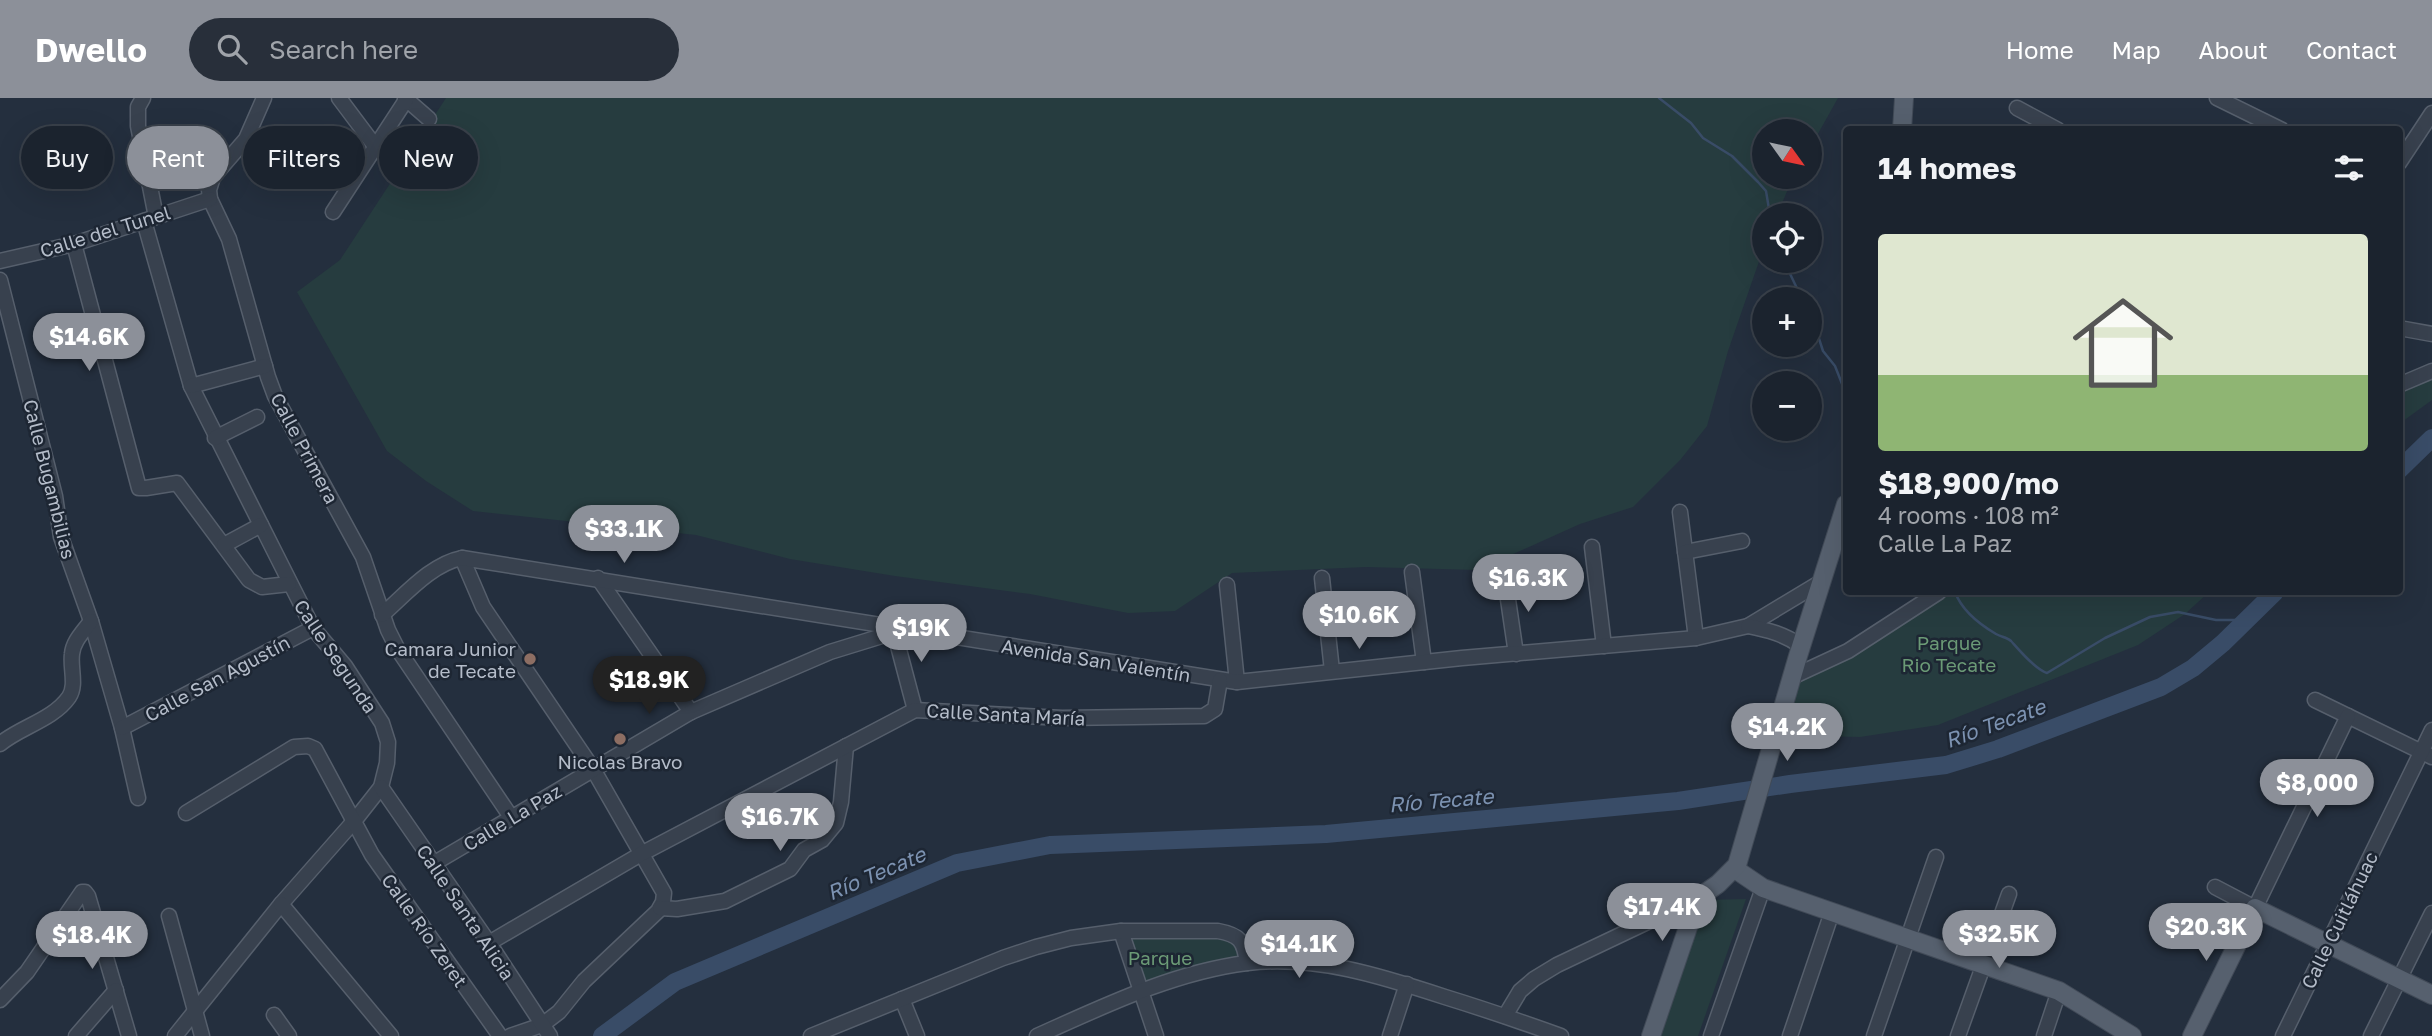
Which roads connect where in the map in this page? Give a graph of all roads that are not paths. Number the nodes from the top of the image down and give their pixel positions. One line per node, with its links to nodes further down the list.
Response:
1 (143, 98): 17 (street, Calle Segunda)
2 (264, 98): 15 (street)
3 (339, 98): 13 (street)
4 (1904, 98): 10 (main road)
5 (2217, 98): 12 (street)
6 (405, 99): 9 (street); 13 (street)
7 (2017, 108): 11 (street)
8 (2432, 113): 14 (street)
9 (429, 119)
10 (1902, 126)
11 (2051, 126)
12 (2274, 126)
13 (375, 146): 16 (street)
14 (2403, 157)
15 (210, 199): 17 (street, Calle del Tunel); 23 (street, Calle Primera)
16 (333, 212)
17 (150, 219): 18 (street, Calle del Tunel); 26 (street, Calle Segunda)
18 (74, 244): 19 (street, Calle del Tunel); 33 (street)
19 (0, 261)
20 (0, 280): 46 (street, Calle Bugambilias)
21 (2403, 329): 22 (street)
22 (2432, 334)
23 (265, 366): 26 (street); 45 (street, Calle Primera)
24 (2432, 372): 25 (street)
25 (2403, 383)
26 (191, 386): 28 (street, Calle Segunda)
27 (257, 417): 28 (street)
28 (215, 438): 31 (street, Calle Segunda)
29 (1680, 512): 35 (street)
30 (1843, 513): 41 (main road)
31 (261, 525): 33 (street); 42 (street, Calle Segunda)
32 (1742, 541): 35 (street)
33 (223, 545): 42 (street)
34 (1592, 547): 51 (street)
35 (1685, 552): 50 (street)
36 (462, 558): 38 (street, Avenida San Valentín); 45 (street); 68 (street)
37 (1412, 572): 54 (street)
38 (598, 578): 49 (street, Avenida San Valentín); 61 (street)
39 (1322, 578): 55 (street)
40 (1505, 579): 53 (street)
41 (1821, 582): 47 (street, Avenida San Valentín); 52 (main road)
42 (289, 584): 48 (street, Calle Segunda)
43 (1227, 585): 58 (street)
44 (1934, 595): 56 (street)
45 (382, 615): 72 (street, Calle Primera)
46 (91, 621): 63 (street, Calle Bugambilias); 65 (street)
47 (1748, 626): 50 (street, Avenida San Valentín); 52 (street)
48 (313, 628): 63 (street, Calle San Agustín); 69 (street, Calle Segunda)
49 (894, 630): 57 (street, Avenida San Valentín); 60 (street); 61 (street, Calle La Paz)
50 (1696, 638): 51 (street, Avenida San Valentín)
51 (1604, 646): 53 (street, Avenida San Valentín)
52 (1801, 646): 56 (main road)
53 (1516, 654): 54 (street, Avenida San Valentín)
54 (1424, 662): 55 (street, Avenida San Valentín)
55 (1332, 671): 58 (street, Avenida San Valentín)
56 (1791, 677): 77 (main road)
57 (1220, 680): 58 (street, Avenida San Valentín); 60 (street, Calle Santa María)
58 (1237, 682)
59 (2315, 699): 62 (street)
60 (915, 709): 66 (street, Calle Santa María)
61 (691, 712): 68 (street, Calle La Paz)
62 (2348, 716): 67 (street); 84 (street)
63 (122, 728): 70 (street, Calle Bugambilias)
64 (2432, 730): 67 (street, Calle Cuitláhuac)
65 (0, 744)
66 (846, 746): 74 (street, Calle Santa María); 83 (street)
67 (2426, 755): 90 (street, Calle Cuitláhuac)
68 (593, 769): 72 (street, Calle La Paz); 74 (street)
69 (381, 788): 73 (street, Calle Segunda); 76 (street, Calle Santa Alicia)
70 (138, 798)
71 (186, 813): 73 (street, Calle Río Zeret)
72 (511, 817): 76 (street, Calle La Paz)
73 (355, 820): 82 (street, Calle Segunda); 112 (street, Calle Río Zeret)
74 (642, 854): 83 (street); 91 (street, Calle Santa María)
75 (1936, 858): 89 (street)
76 (433, 864): 91 (street, Calle Santa Alicia)
77 (1735, 869): 79 (main road); 81 (main road)
78 (2215, 887): 84 (street)
79 (1763, 888): 85 (main road); 121 (street)
80 (2009, 894): 93 (street)
81 (1698, 898): 104 (street); 120 (main road)
82 (281, 904): 102 (street, Calle Segunda); 111 (street)
83 (660, 908): 105 (street)
84 (2255, 908): 90 (main road); 127 (main road)
85 (1832, 912): 89 (main road); 122 (street)
86 (2432, 912): 94 (street)
87 (169, 916): 102 (street)
88 (1121, 931): 92 (street); 98 (street); 100 (street)
89 (1907, 937): 93 (main road); 123 (street)
90 (2328, 942): 94 (main road); 128 (street, Calle Cuitláhuac)
91 (488, 943): 105 (street, Calle Santa Alicia)
92 (1247, 963): 95 (street); 98 (street)
93 (1982, 965): 97 (main road); 124 (street)
94 (2400, 979): 99 (main road); 129 (street)
95 (1407, 984): 104 (street); 118 (street)
96 (116, 990): 101 (street); 106 (street); 107 (street)
97 (2059, 991): 125 (street); 126 (main road)
98 (1140, 993): 116 (street); 117 (street)
99 (2432, 995)
100 (902, 999): 114 (street); 115 (street)
101 (0, 1000)
102 (195, 1008): 108 (street); 109 (street)
103 (274, 1015): 110 (street)
104 (1505, 1017): 119 (street)
105 (546, 1031): 113 (street)
106 (76, 1036)
107 (129, 1036)
108 (175, 1036)
109 (202, 1036)
110 (289, 1036)
111 (391, 1036)
112 (500, 1036)
113 (510, 1036)
114 (811, 1036)
115 (917, 1036)
116 (1037, 1036)
117 (1156, 1036)
118 (1390, 1036)
119 (1561, 1036)
120 (1651, 1036)
121 (1711, 1036)
122 (1790, 1036)
123 (1874, 1036)
124 (1958, 1036)
125 (2043, 1036)
126 (2132, 1036)
127 (2192, 1036)
128 (2283, 1036)
129 (2371, 1036)

